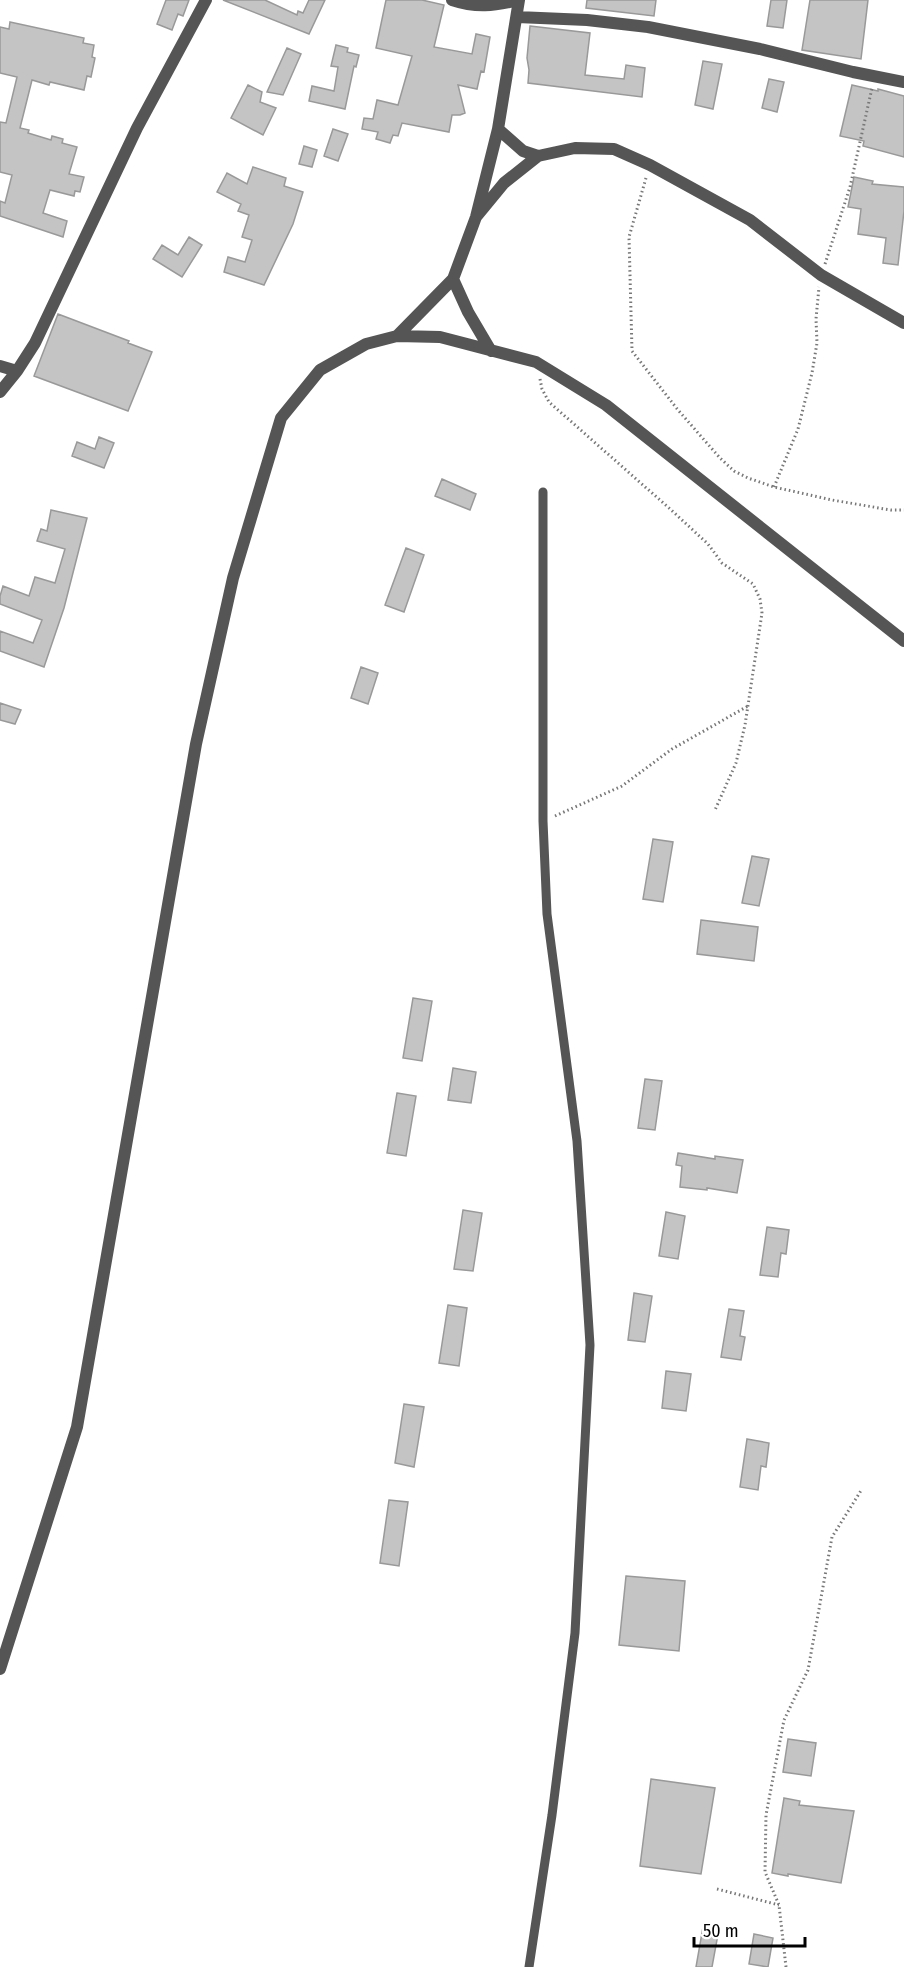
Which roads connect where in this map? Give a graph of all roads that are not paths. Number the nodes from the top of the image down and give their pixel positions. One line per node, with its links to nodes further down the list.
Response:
1 (206, 0): 14 (street)
2 (452, 0): 3 (street)
3 (518, 0): 4 (street)
4 (517, 17): 5 (street); 6 (street)
5 (904, 82)
6 (498, 129): 7 (street); 8 (street)
7 (538, 156): 8 (street); 10 (street)
8 (476, 217): 9 (street)
9 (453, 279): 11 (street); 12 (street)
10 (904, 323)
11 (397, 336): 12 (street); 18 (street)
12 (491, 351): 17 (street)
13 (0, 366): 14 (street)
14 (17, 371): 15 (street)
15 (0, 392)
16 (543, 492): 19 (lane)
17 (904, 641)
18 (0, 1669)
19 (529, 1967)

